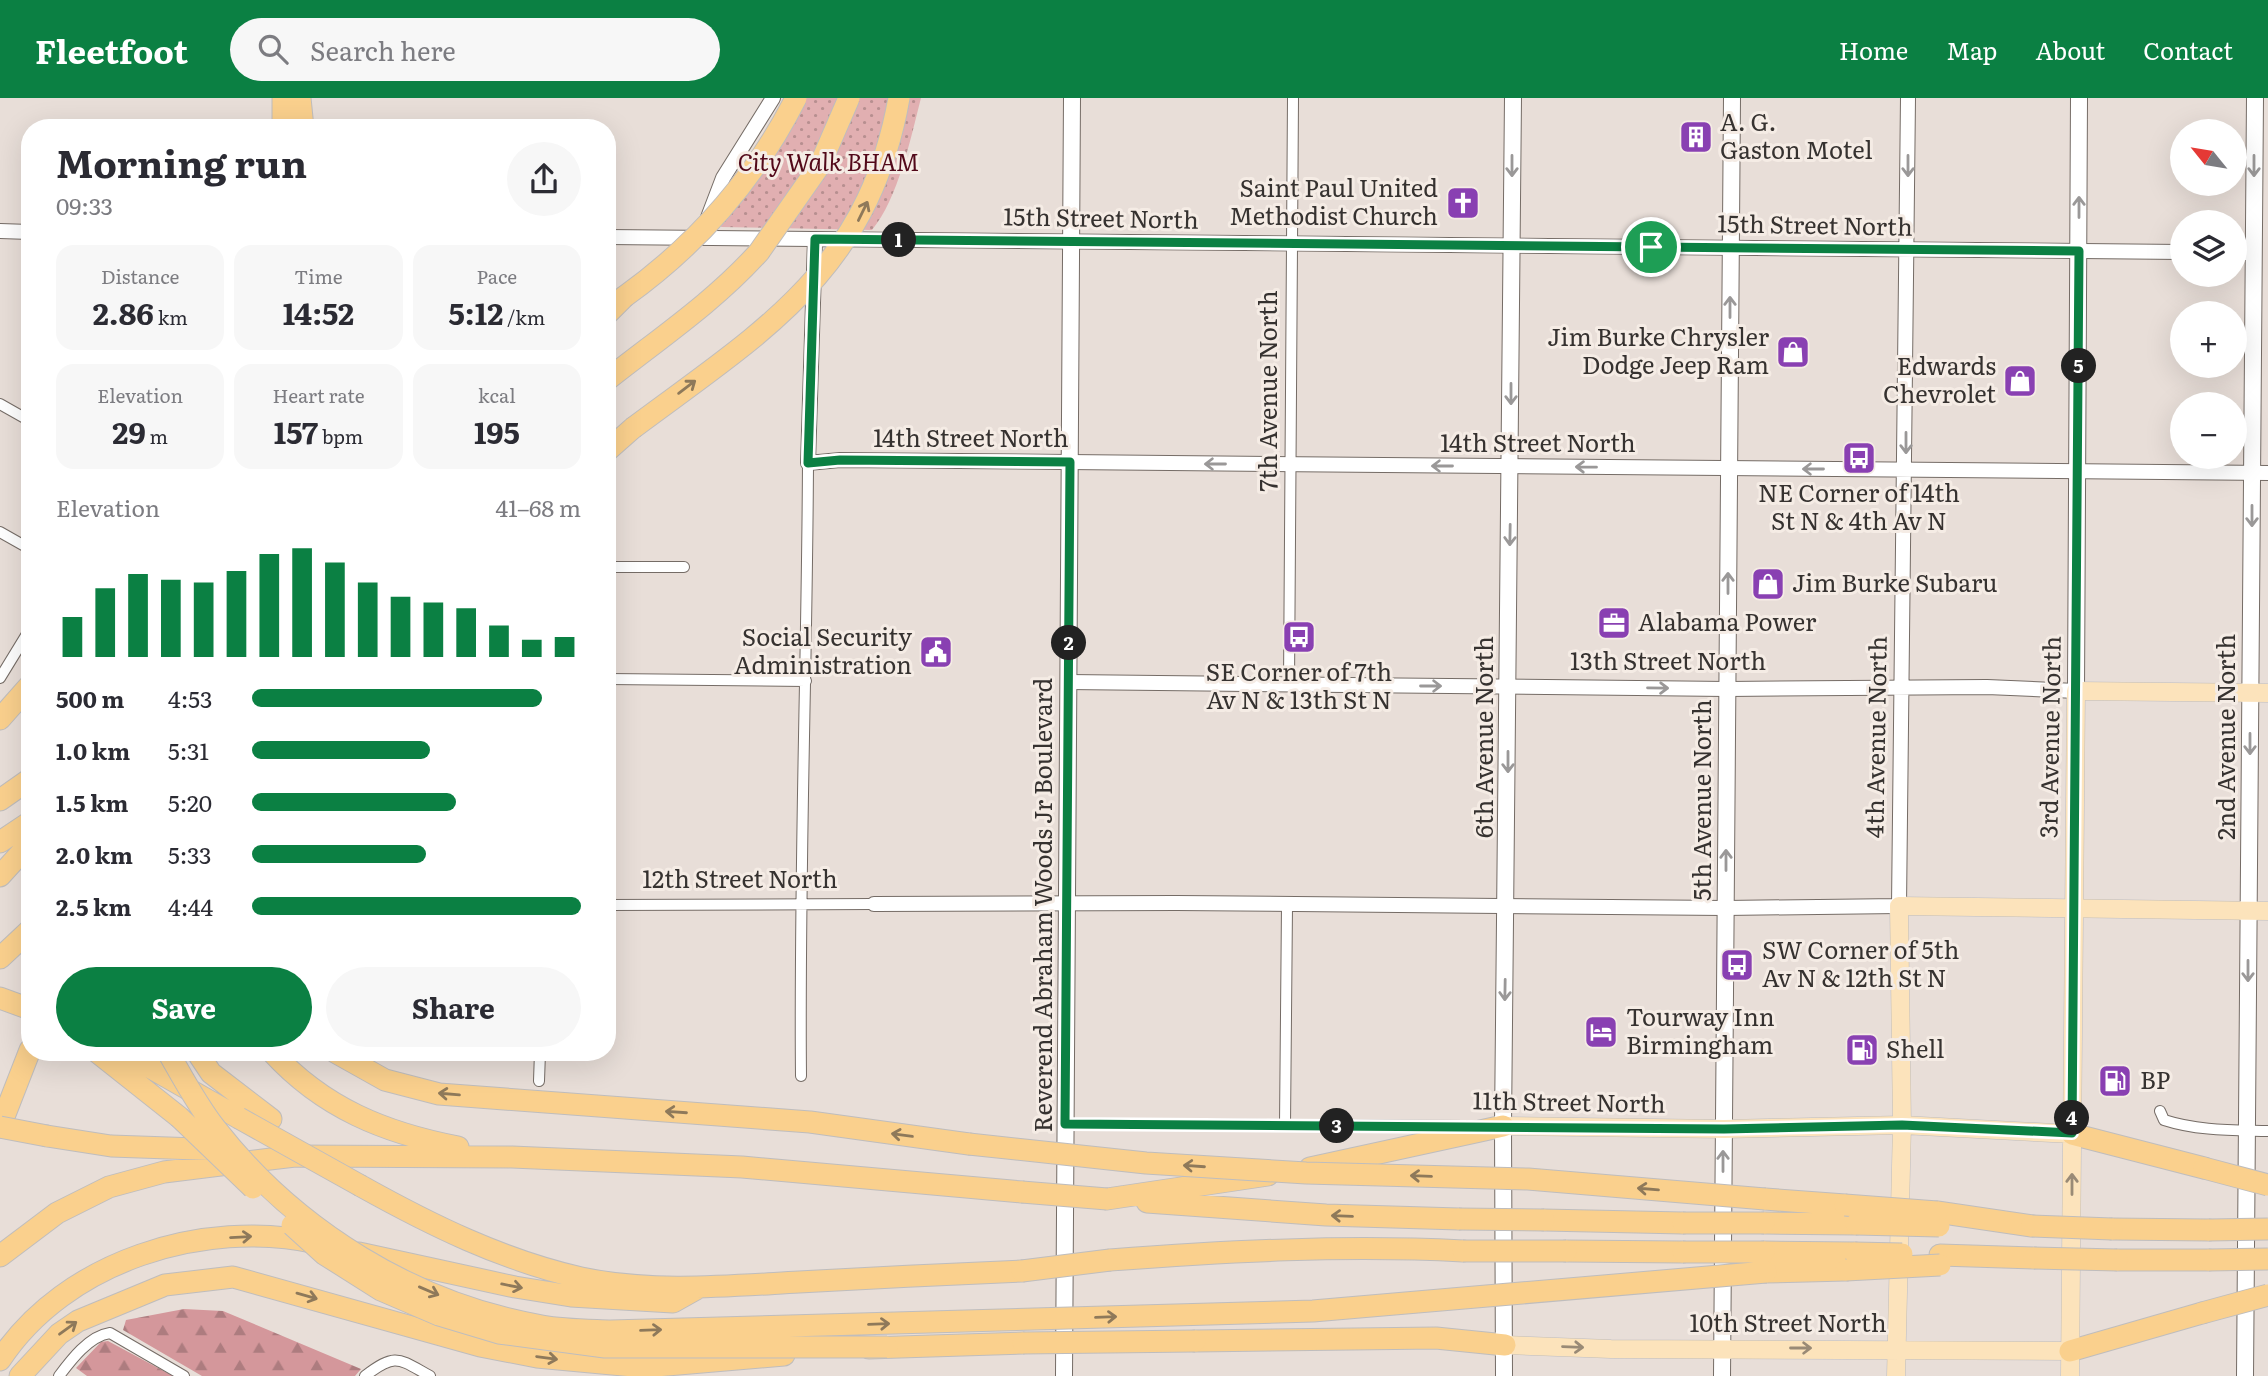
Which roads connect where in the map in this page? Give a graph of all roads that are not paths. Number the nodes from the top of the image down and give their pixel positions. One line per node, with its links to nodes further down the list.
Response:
1 (283, 98): 14 (highway)
2 (298, 98): 15 (highway)
3 (773, 98): 19 (street)
4 (796, 98): 30 (highway, bridge)
5 (849, 98): 31 (highway, bridge)
6 (899, 98): 34 (highway, one-way to 6, bridge)
7 (1072, 98): 21 (main road, Reverend Abraham Woods Jr Boulevard)
8 (1293, 98): 22 (street, 7th Avenue North)
9 (1513, 98): 23 (main road, 6th Avenue North, one-way to 23)
10 (1731, 98): 24 (main road, 5th Avenue North)
11 (1908, 98): 25 (street, 4th Avenue North, one-way to 25)
12 (2079, 98): 26 (main road, 3rd Avenue North, one-way to 12)
13 (2255, 98): 29 (main road, 2nd Avenue North, one-way to 29)
14 (283, 119)
15 (300, 119)
16 (0, 232): 17 (street)
17 (21, 232)
18 (616, 237): 19 (street, 15th Street North)
19 (702, 238): 20 (street, 15th Street North)
20 (815, 239): 21 (street, 15th Street North); 38 (street)
21 (1072, 242): 22 (street, 15th Street North); 37 (main road, Reverend Abraham Woods Jr Boulevard)
22 (1292, 244): 23 (street, 15th Street North); 39 (street, 7th Avenue North)
23 (1512, 246): 24 (street, 15th Street North); 40 (main road, 6th Avenue North, one-way to 40)
24 (1730, 248): 25 (street, 15th Street North); 41 (main road, 5th Avenue North, one-way to 24)
25 (1907, 250): 26 (street, 15th Street North); 42 (street, 4th Avenue North, one-way to 42)
26 (2079, 251): 27 (street, 15th Street North); 43 (main road, 3rd Avenue North)
27 (2170, 252)
28 (2247, 253): 29 (street)
29 (2254, 253): 44 (main road, 2nd Avenue North)
30 (616, 300)
31 (616, 373)
32 (0, 404): 33 (street)
33 (21, 416)
34 (632, 428): 35 (highway); 36 (highway)
35 (616, 438)
36 (616, 443)
37 (1070, 462): 38 (street, 14th Street North); 39 (street, 14th Street North, one-way to 37); 53 (main road, Reverend Abraham Woods Jr Boulevard)
38 (808, 463): 52 (street)
39 (1290, 464): 40 (street, 14th Street North, one-way to 39); 54 (street, 7th Avenue North)
40 (1510, 466): 41 (street, 14th Street North, one-way to 40); 55 (main road, 6th Avenue North, one-way to 55)
41 (1729, 468): 42 (street, 14th Street North, one-way to 41); 56 (main road, 5th Avenue North, one-way to 41)
42 (1906, 469): 43 (street, 14th Street North); 57 (street, 4th Avenue North)
43 (2078, 471): 44 (street, 14th Street North); 58 (main road, 3rd Avenue North)
44 (2260, 473): 59 (main road, 2nd Avenue North, one-way to 59)
45 (0, 532): 46 (street)
46 (21, 544)
47 (616, 567): 48 (street)
48 (684, 567)
49 (21, 644): 50 (street)
50 (0, 678)
51 (616, 679): 52 (street)
52 (806, 681): 68 (street)
53 (1068, 682): 54 (street, 13th Street North); 70 (main road, Reverend Abraham Woods Jr Boulevard)
54 (1289, 684): 55 (street, 13th Street North, one-way to 55)
55 (1508, 686): 56 (street, 13th Street North, one-way to 56); 74 (main road, 6th Avenue North, one-way to 74)
56 (1727, 689): 57 (street, 13th Street North); 75 (main road, 5th Avenue North, one-way to 56)
57 (1902, 689): 58 (street, 13th Street North); 73 (street, 4th Avenue North)
58 (2076, 691): 59 (main road, 13th Street North); 76 (main road, 3rd Avenue North)
59 (2259, 692): 77 (main road, 2nd Avenue North, one-way to 77)
60 (21, 695): 61 (highway)
61 (0, 719)
62 (21, 785): 63 (highway)
63 (0, 800)
64 (21, 828): 65 (highway)
65 (0, 842)
66 (21, 853): 67 (highway)
67 (0, 876)
68 (799, 903): 69 (street, 12th Street North); 71 (street, 12th Street North); 91 (street)
69 (874, 904): 70 (street)
70 (1067, 904): 72 (street); 94 (main road, Reverend Abraham Woods Jr Boulevard)
71 (616, 905)
72 (1287, 905): 74 (street); 95 (street)
73 (1899, 905): 75 (street); 76 (main road); 96 (main road, 4th Avenue North)
74 (1507, 907): 75 (street); 97 (main road, 6th Avenue North, one-way to 97)
75 (1725, 908): 99 (main road, 5th Avenue North)
76 (2074, 910): 77 (main road); 102 (main road, 3rd Avenue North)
77 (2249, 911): 78 (main road); 100 (main road, 2nd Avenue North, one-way to 100)
78 (2268, 911)
79 (21, 938): 80 (highway)
80 (0, 958)
81 (2, 999): 82 (highway)
82 (21, 1006)
83 (26, 1061): 98 (highway)
84 (108, 1061): 116 (highway, bridge)
85 (139, 1061): 106 (highway, bridge)
86 (173, 1061): 112 (highway, one-way to 112, bridge)
87 (203, 1061): 106 (highway, bridge)
88 (281, 1061): 104 (highway)
89 (351, 1061): 108 (highway, one-way to 89, bridge)
90 (540, 1061): 92 (street)
91 (802, 1076)
92 (539, 1081)
93 (2160, 1111): 100 (street)
94 (1065, 1124): 95 (street, 11th Street North); 126 (main road, Reverend Abraham Woods Jr Boulevard)
95 (1285, 1125): 97 (street, 11th Street North)
96 (1902, 1125): 99 (main road, 11th Street North); 102 (main road, 11th Street North); 118 (main road, 4th Avenue North)
97 (1503, 1126): 99 (main road, 11th Street North); 107 (highway); 115 (main road, 6th Avenue North)
98 (0, 1127): 103 (highway, bridge)
99 (1724, 1129): 117 (main road, 5th Avenue North, one-way to 99)
100 (2247, 1130): 101 (street); 131 (main road, 2nd Avenue North)
101 (2268, 1131)
102 (2072, 1133): 105 (highway, bridge); 119 (main road, 3rd Avenue North, one-way to 102)
103 (295, 1156): 104 (highway); 110 (highway)
104 (512, 1157): 107 (highway, bridge)
105 (2268, 1185)
106 (361, 1186): 113 (highway)
107 (1107, 1199): 108 (highway, one-way to 107, bridge)
108 (1938, 1219): 109 (highway, bridge)
109 (2268, 1229)
110 (0, 1256)
111 (2268, 1259): 112 (highway, bridge)
112 (1765, 1262): 113 (highway, bridge)
113 (698, 1288): 120 (highway, one-way to 113)
114 (2268, 1295): 119 (highway, bridge)
115 (1505, 1345): 116 (highway, bridge); 117 (main road, 10th Street North, one-way to 117); 127 (main road, 6th Avenue North)
116 (887, 1347): 121 (highway, one-way to 116, bridge)
117 (1722, 1348): 118 (main road, 10th Street North, one-way to 118); 128 (main road, 5th Avenue North)
118 (1896, 1348): 119 (main road, 10th Street North); 129 (main road, 4th Avenue North)
119 (2070, 1350): 130 (main road, 3rd Avenue North)
120 (0, 1360)
121 (20, 1376)
122 (59, 1376): 123 (street)
123 (184, 1376)
124 (365, 1376): 125 (street)
125 (430, 1376)
126 (1064, 1376)
127 (1504, 1376)
128 (1722, 1376)
129 (1896, 1376)
130 (2070, 1376)
131 (2245, 1376)

